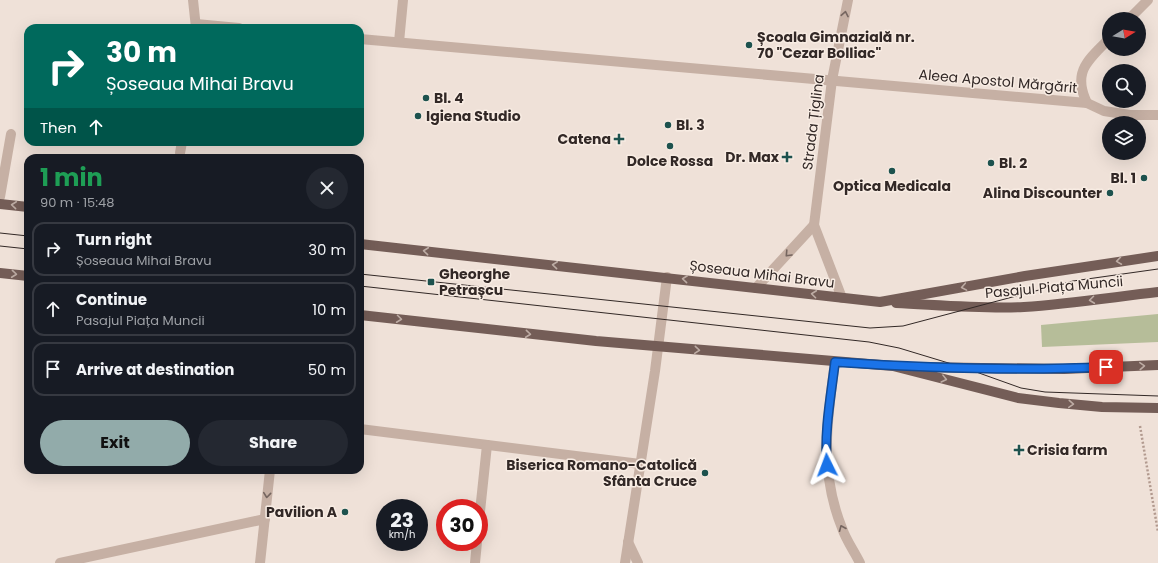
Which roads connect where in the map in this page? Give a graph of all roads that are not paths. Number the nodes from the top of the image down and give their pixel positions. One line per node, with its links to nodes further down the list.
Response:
1 (194, 0): 6 (street)
2 (403, 0): 8 (street)
3 (848, 0): 10 (street, Strada Țiglina, one-way to 3)
4 (1148, 0): 5 (street)
5 (1136, 12)
6 (196, 24)
7 (364, 39): 8 (street, Aleea Apostol Mărgărit)
8 (399, 42): 10 (street, Aleea Apostol Mărgărit)
9 (1102, 46): 11 (street, Aleea Apostol Mărgărit)
10 (832, 80): 11 (street, Aleea Apostol Mărgărit); 19 (street, Strada Țiglina)
11 (1087, 103): 12 (street)
12 (1158, 115)
13 (11, 134): 16 (street)
14 (181, 146): 15 (street)
15 (180, 153)
16 (0, 197)
17 (0, 204): 18 (main road, one-way to 17)
18 (24, 207)
19 (814, 225): 25 (street, one-way to 25); 27 (street)
20 (364, 244): 24 (main road, Șoseaua Mihai Bravu, one-way to 20)
21 (1158, 256): 28 (main road, Șoseaua Mihai Bravu, one-way to 28)
22 (0, 273): 23 (main road, one-way to 23)
23 (24, 276)
24 (667, 278): 25 (main road, Șoseaua Mihai Bravu, one-way to 24); 30 (street)
25 (756, 288): 27 (main road, Șoseaua Mihai Bravu, one-way to 25)
26 (1158, 292): 28 (main road, Pasajul Piața Muncii, one-way to 28)
27 (842, 298): 28 (main road, Șoseaua Mihai Bravu)
28 (880, 302)
29 (364, 315): 30 (main road, one-way to 30)
30 (658, 346): 31 (main road, one-way to 31); 37 (street)
31 (835, 362): 33 (main road); 48 (street, one-way to 31)
32 (1158, 364): 33 (main road, one-way to 32)
33 (893, 366): 34 (main road, one-way to 34)
34 (1158, 408)
35 (364, 429): 36 (street)
36 (487, 444): 37 (street); 39 (street)
37 (640, 464): 41 (street)
38 (270, 474): 40 (street, one-way to 40)
39 (481, 499)
40 (264, 519): 43 (street); 44 (street)
41 (628, 542): 46 (street); 47 (street)
42 (476, 551): 45 (street)
43 (60, 563)
44 (260, 563)
45 (474, 563)
46 (625, 563)
47 (638, 563)
48 (860, 563)

